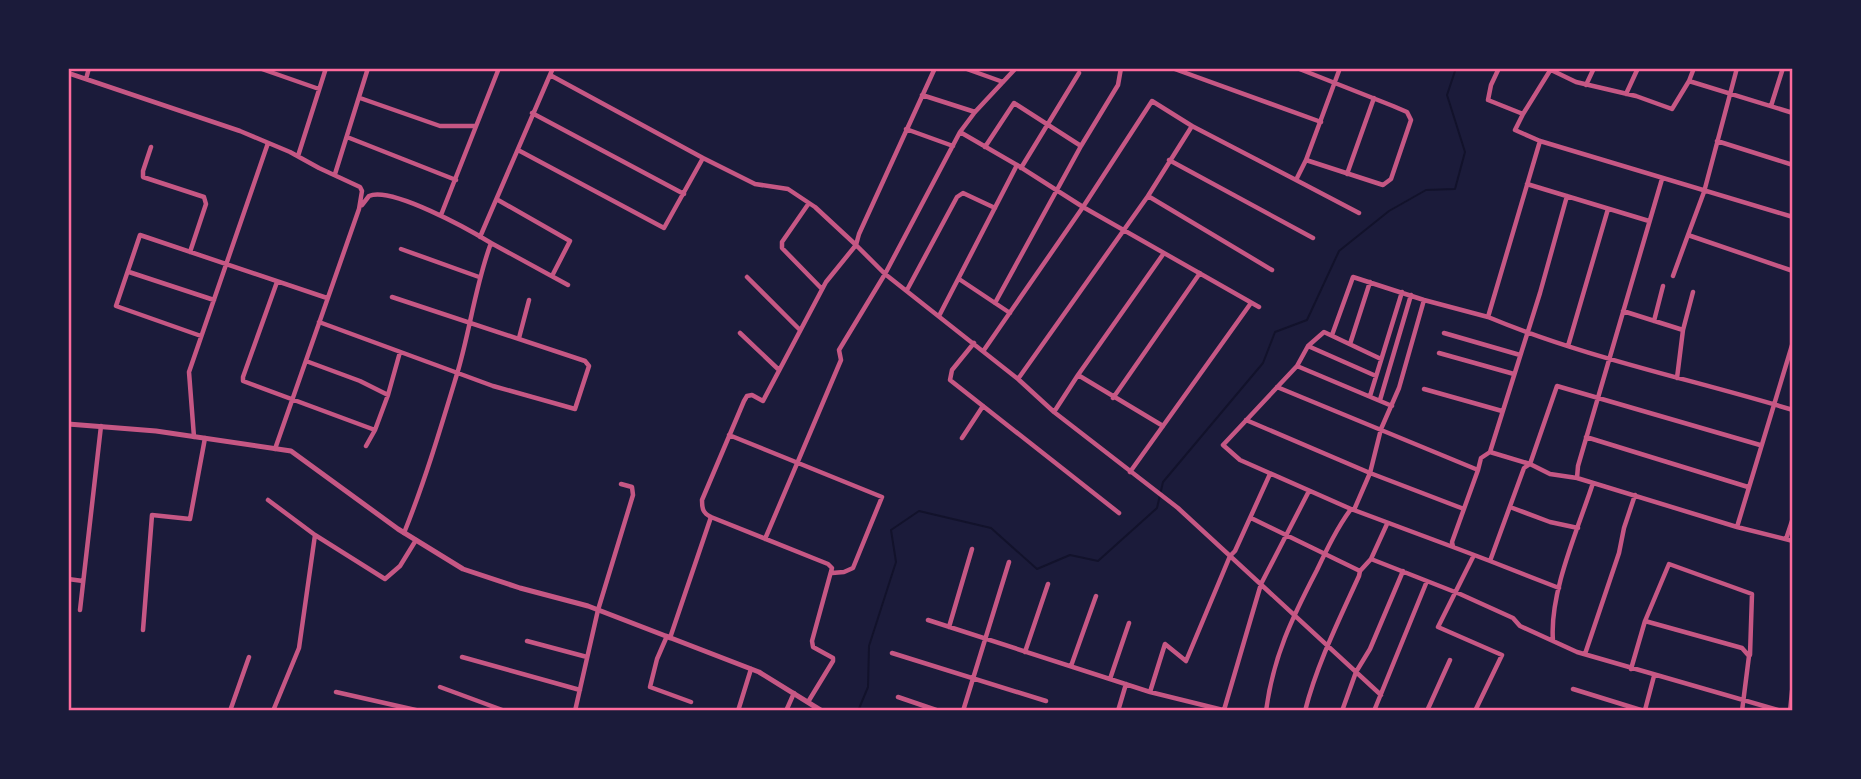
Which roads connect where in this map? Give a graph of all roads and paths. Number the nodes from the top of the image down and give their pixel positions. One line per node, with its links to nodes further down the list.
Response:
1 (89, 68): 24 (street)
2 (259, 68): 29 (street)
3 (326, 68): 29 (street)
4 (368, 68): 33 (street)
5 (499, 68): 42 (street)
6 (553, 68): 23 (street)
7 (934, 68): 32 (street)
8 (964, 68): 26 (street)
9 (1016, 68): 26 (street)
10 (1121, 68): 51 (street)
11 (1172, 68): 40 (street)
12 (1297, 68): 27 (street)
13 (1340, 68): 27 (street)
14 (1499, 68): 39 (street)
15 (1594, 68): 28 (street)
16 (1638, 68): 31 (street)
17 (1693, 68): 25 (street)
18 (1737, 68): 30 (street)
19 (1783, 68): 35 (street)
20 (1550, 69): 28 (street); 39 (street)
21 (68, 73): 24 (street)
22 (1079, 73): 41 (street)
23 (550, 75): 37 (street); 56 (street)
24 (86, 79): 49 (street)
25 (1689, 81): 30 (street); 31 (street)
26 (1003, 82): 36 (street)
27 (1335, 82): 34 (street); 40 (street)
28 (1586, 85): 31 (street)
29 (319, 89): 55 (street)
30 (1730, 93): 35 (street); 48 (street)
31 (1626, 94)
32 (922, 95): 36 (street); 44 (street)
33 (360, 97): 42 (street); 46 (street)
34 (1374, 98): 62 (street); 62 (street)
35 (1771, 106): 38 (street)
36 (975, 112): 45 (street)
37 (533, 113): 54 (street); 69 (street)
38 (1793, 113)
39 (1523, 114): 47 (street)
40 (1321, 122): 58 (street)
41 (1047, 124): 51 (street); 52 (street); 60 (street)
42 (477, 125): 64 (street)
43 (1192, 126): 57 (street); 65 (street); 74 (street)
44 (906, 129): 50 (street); 87 (street)
45 (960, 132): 50 (street); 52 (street)
46 (346, 136): 61 (street); 64 (street)
47 (1539, 141): 63 (street); 66 (street)
48 (1717, 141): 59 (street); 68 (street)
49 (268, 142): 55 (street); 91 (street)
50 (953, 146): 96 (street)
51 (1081, 146): 67 (street)
52 (985, 147): 60 (street)
53 (151, 148): 89 (street)
54 (518, 150): 69 (street); 72 (street)
55 (298, 156): 61 (street)
56 (703, 158): 69 (street); 73 (street)
57 (1169, 160): 70 (street); 85 (street)
58 (1306, 160): 62 (street); 65 (street)
59 (1793, 165)
60 (1019, 166): 67 (street); 75 (street)
61 (335, 174): 76 (street)
62 (1346, 174)
63 (1662, 179): 68 (street); 81 (street)
64 (456, 180): 79 (street)
65 (1296, 180): 78 (street)
66 (1527, 184): 71 (street); 122 (street)
67 (1057, 190): 74 (street); 116 (street)
68 (1704, 192): 80 (street); 83 (street)
69 (684, 194)
70 (1148, 196): 82 (street); 92 (street)
71 (1567, 196): 77 (street); 130 (street)
72 (498, 200): 84 (street); 97 (street)
73 (809, 203): 87 (street); 106 (street)
74 (1083, 207): 82 (street); 120 (street)
75 (995, 208): 101 (street); 107 (street)
76 (359, 209): 79 (street); 112 (street)
77 (1608, 209): 81 (street); 138 (street)
78 (1359, 213)
79 (441, 215): 84 (street)
80 (1793, 217)
81 (1649, 221): 119 (street)
82 (1123, 229): 90 (street); 153 (street)
83 (1688, 235): 93 (street); 98 (street)
84 (480, 237): 86 (street)
85 (1313, 238)
86 (491, 243): 97 (street); 99 (street)
87 (856, 245): 96 (street); 106 (street)
88 (401, 249): 99 (street)
89 (190, 252): 91 (street); 94 (street)
90 (1164, 253): 95 (street); 150 (street)
91 (225, 264): 102 (street); 113 (street)
92 (1272, 270)
93 (1793, 271)
94 (129, 272): 113 (street); 132 (street)
95 (1200, 273): 117 (street); 158 (street)
96 (885, 274): 107 (street); 183 (street)
97 (552, 276): 104 (street)
98 (1672, 276)
99 (479, 277): 125 (street)
100 (747, 277): 126 (street)
101 (959, 279): 116 (street); 121 (street)
102 (277, 282): 112 (street); 160 (street)
103 (1370, 282): 108 (street); 131 (street); 136 (street)
104 (568, 285)
105 (1663, 286): 123 (street)
106 (822, 289): 126 (street)
107 (907, 290): 121 (street)
108 (1402, 292): 110 (street); 143 (street)
109 (1693, 292): 127 (street)
110 (1411, 295): 115 (street); 161 (street)
111 (392, 297): 125 (street)
112 (327, 298): 124 (street)
113 (214, 300): 132 (street)
114 (529, 300): 133 (street)
115 (1424, 300): 122 (street); 164 (street)
116 (995, 303): 120 (street)
117 (1251, 303): 118 (street); 171 (street)
118 (1259, 307)
119 (1623, 310): 123 (street); 144 (street)
120 (1010, 313): 139 (street)
121 (939, 316): 134 (street)
122 (1488, 317): 130 (street)
123 (1654, 321): 127 (street)
124 (319, 322): 140 (street); 145 (street)
125 (469, 323): 133 (street); 148 (street)
126 (800, 330): 147 (street)
127 (1683, 330): 152 (street)
128 (740, 333): 147 (street)
129 (1444, 333): 142 (street)
130 (1526, 333): 138 (street); 142 (street)
131 (1332, 335): 136 (street); 137 (street)
132 (201, 336): 175 (street)
133 (519, 338): 148 (street)
134 (974, 342): 139 (street); 163 (street)
135 (1793, 342): 162 (street)
136 (1350, 344): 143 (street)
137 (1308, 346): 146 (street); 151 (street)
138 (1568, 346): 144 (street)
139 (984, 350): 153 (street)
140 (400, 352): 148 (street); 156 (street)
141 (1439, 353): 149 (street)
142 (1520, 355): 149 (street)
143 (1381, 359): 151 (street)
144 (1609, 359): 152 (street); 159 (street)
145 (306, 361): 156 (street); 160 (street)
146 (1297, 366): 154 (street); 157 (street)
147 (779, 370): 174 (street)
148 (457, 373): 206 (street)
149 (1514, 374): 166 (street)
150 (1078, 375): 158 (street); 167 (street)
151 (1376, 376): 157 (street)
152 (1677, 378): 162 (street)
153 (1018, 379): 167 (street)
154 (1277, 387): 168 (street); 172 (street)
155 (1423, 388): 166 (street)
156 (388, 395): 173 (street)
157 (1370, 396): 161 (street)
158 (1113, 398): 171 (street)
159 (1597, 398): 176 (street); 179 (street); 184 (street)
160 (292, 400): 173 (street); 181 (street)
161 (1380, 400): 164 (street)
162 (1772, 404): 165 (street); 179 (street)
163 (983, 406): 178 (street); 199 (street)
164 (1391, 406): 172 (street)
165 (1793, 410)
166 (1502, 411): 182 (street)
167 (1054, 412): 186 (street)
168 (1246, 420): 187 (street); 188 (street)
169 (68, 424): 170 (street)
170 (101, 426): 175 (street); 224 (street)
171 (1163, 426): 186 (street)
172 (1381, 429): 185 (street); 187 (street)
173 (375, 430): 180 (street)
174 (729, 435): 183 (street); 200 (street)
175 (194, 436): 177 (street)
176 (1586, 437): 189 (street); 192 (street)
177 (205, 438): 181 (street); 238 (street)
178 (962, 438)
179 (1760, 445): 192 (street)
180 (366, 446)
181 (275, 449): 206 (street)
182 (1490, 452): 184 (street); 185 (street)
183 (798, 463): 209 (street); 222 (street)
184 (1531, 464): 189 (street); 196 (street)
185 (1478, 470): 197 (street)
186 (1130, 472): 216 (street)
187 (1370, 473): 197 (street); 198 (street)
188 (1270, 474): 193 (street); 201 (street)
189 (1577, 478): 190 (street)
190 (1593, 483): 194 (street); 205 (street)
191 (621, 484): 232 (street)
192 (1748, 487): 204 (street)
193 (1309, 491): 198 (street); 208 (street)
194 (1635, 495): 204 (street); 246 (street)
195 (268, 500): 207 (street)
196 (1510, 507): 205 (street); 218 (street)
197 (1464, 509): 212 (street)
198 (1353, 510): 203 (street); 214 (street)
199 (1119, 513)
200 (711, 517): 209 (street); 239 (street)
201 (1251, 518): 208 (street); 216 (street)
202 (1793, 518): 211 (street)
203 (1387, 524): 212 (street); 217 (street)
204 (1737, 527): 211 (street)
205 (1578, 528): 228 (street)
206 (404, 533): 210 (street)
207 (315, 535): 210 (street); 277 (street)
208 (1288, 536): 214 (street); 227 (street)
209 (765, 539): 222 (street)
210 (416, 540): 232 (street)
211 (1790, 540)
212 (1453, 547): 215 (street)
213 (972, 549): 237 (street)
214 (1325, 554): 220 (street); 233 (street)
215 (1474, 555): 218 (street); 229 (street)
216 (1230, 556): 227 (street); 265 (street)
217 (1371, 559): 220 (street); 221 (street)
218 (1490, 561): 228 (street)
219 (1009, 562): 240 (street)
220 (1360, 571): 243 (street)
221 (1403, 571): 225 (street); 255 (street)
222 (832, 573): 272 (street)
223 (68, 579): 224 (street)
224 (83, 581): 231 (street)
225 (1427, 581): 229 (street); 267 (street)
226 (1048, 584): 244 (street)
227 (1261, 584): 233 (street); 274 (street)
228 (1559, 588): 242 (street)
229 (1456, 592): 242 (street); 292 (street)
230 (1096, 596): 252 (street)
231 (80, 610)
232 (598, 610): 239 (street); 250 (street)
233 (1294, 615): 243 (street); 287 (street)
234 (928, 620): 237 (street)
235 (1645, 621): 247 (street); 247 (street); 254 (street)
236 (1129, 623): 258 (street)
237 (949, 627): 240 (street)
238 (143, 630)
239 (668, 637): 253 (street); 271 (street)
240 (985, 639): 244 (street); 257 (street)
241 (527, 641): 250 (street)
242 (1553, 641): 246 (street)
243 (1327, 646): 255 (street); 288 (street)
244 (1025, 652): 252 (street)
245 (892, 653): 257 (street)
246 (1585, 654): 254 (street)
247 (1749, 656): 270 (street)
248 (250, 657): 276 (street)
249 (462, 657): 263 (street)
250 (587, 657): 263 (street)
251 (1450, 660): 291 (street)
252 (1071, 666): 258 (street)
253 (751, 669): 266 (street); 281 (street)
254 (1631, 669): 256 (street)
255 (1356, 672): 267 (street); 289 (street)
256 (1654, 676): 270 (street); 275 (street)
257 (973, 678): 269 (street); 285 (street)
258 (1110, 679): 260 (street)
259 (1793, 682): 295 (street)
260 (1126, 684): 265 (street); 286 (street)
261 (440, 687): 273 (street)
262 (1573, 689): 275 (street)
263 (580, 690): 280 (street)
264 (336, 692): 278 (street)
265 (1150, 692): 274 (street)
266 (794, 693): 272 (street); 282 (street)
267 (1381, 695): 290 (street)
268 (898, 697): 284 (street)
269 (1046, 701)
270 (1744, 701): 293 (street); 294 (street)
271 (691, 702)
272 (808, 702): 283 (street)
273 (496, 709): 279 (street)
274 (1225, 710)
275 (1644, 710)
276 (230, 711)
277 (273, 711)
278 (420, 711)
279 (505, 711)
280 (575, 711)
281 (738, 711)
282 (786, 711)
283 (822, 711)
284 (939, 711)
285 (963, 711)
286 (1118, 711)
287 (1266, 711)
288 (1306, 711)
289 (1342, 711)
290 (1374, 711)
291 (1427, 711)
292 (1475, 711)
293 (1742, 711)
294 (1781, 711)
295 (1790, 711)

